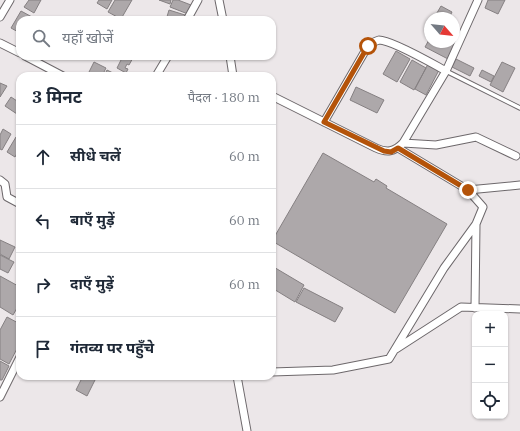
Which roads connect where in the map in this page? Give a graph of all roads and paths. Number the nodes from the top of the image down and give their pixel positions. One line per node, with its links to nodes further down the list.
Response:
1 (198, 0): 5 (street)
2 (219, 0): 6 (street)
3 (478, 0): 13 (street)
4 (8, 1): 7 (street)
5 (189, 16)
6 (222, 16)
7 (0, 17)
8 (0, 42): 9 (street)
9 (16, 51)
10 (33, 60): 14 (street)
11 (166, 60): 15 (street)
12 (231, 60): 16 (street)
13 (446, 71): 18 (lane); 19 (street); 20 (street)
14 (55, 72)
15 (158, 72)
16 (232, 72)
17 (276, 98): 19 (street)
18 (520, 108)
19 (324, 122): 20 (street)
20 (400, 145): 21 (street); 24 (street)
21 (519, 158)
22 (0, 180): 25 (street)
23 (520, 185): 24 (street)
24 (468, 190): 26 (street)
25 (16, 202)
26 (476, 224): 27 (street); 29 (street)
27 (475, 308): 28 (street); 29 (street)
28 (520, 308)
29 (394, 350): 31 (street)
30 (16, 363): 33 (street)
31 (276, 372)
32 (238, 380): 35 (street)
33 (2, 386): 34 (street)
34 (0, 397)
35 (247, 431)

